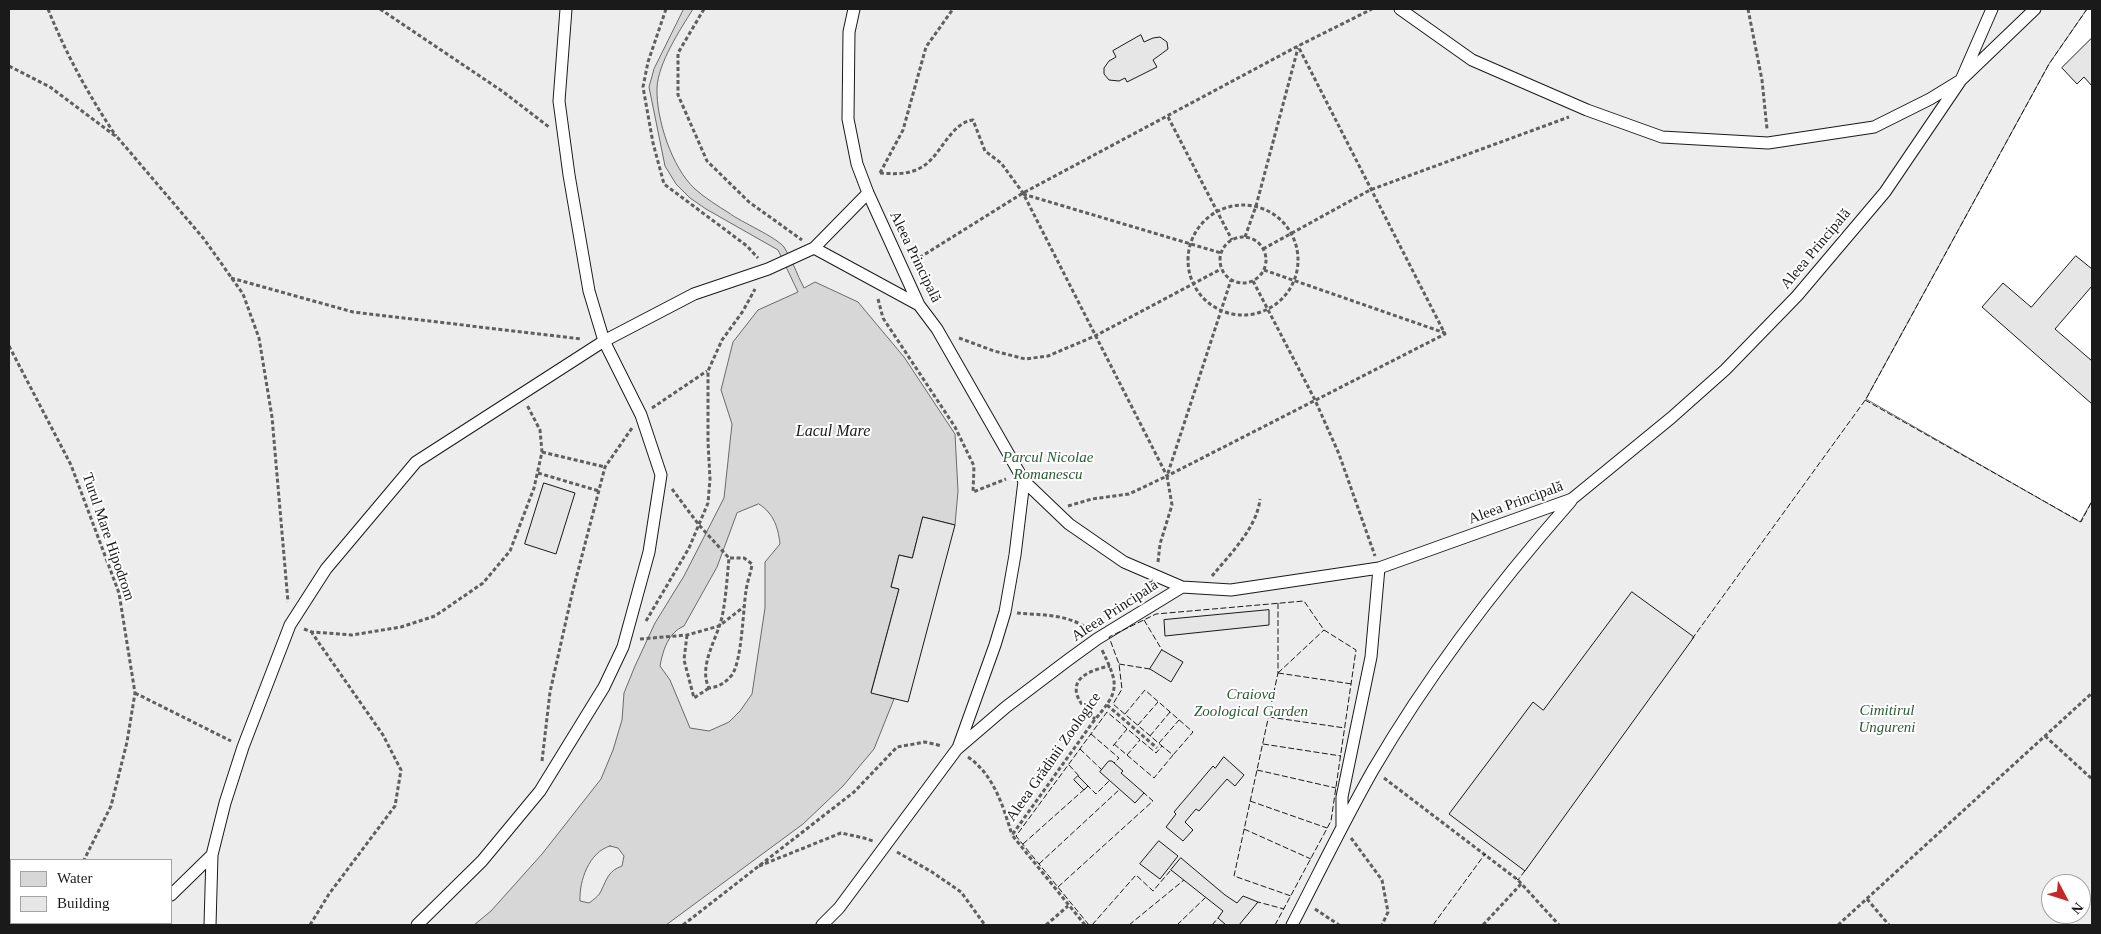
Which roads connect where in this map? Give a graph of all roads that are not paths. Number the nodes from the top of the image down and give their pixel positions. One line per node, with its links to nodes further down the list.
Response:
1 (566, 9): 10 (street)
2 (854, 9): 7 (street, Aleea Principală)
3 (1400, 9): 6 (street)
4 (1992, 9): 6 (street, Aleea Principală)
5 (2035, 9): 6 (street, Aleea Principală)
6 (1961, 80): 12 (street, Aleea Principală)
7 (868, 193): 8 (street); 9 (street, Aleea Principală)
8 (814, 248): 9 (street); 10 (street)
9 (919, 305): 11 (street, Aleea Principală)
10 (604, 341): 17 (street); 20 (street)
11 (1022, 477): 14 (street); 15 (street, Aleea Principală)
12 (1572, 499): 13 (street, Aleea Principală); 16 (street)
13 (1379, 568): 14 (street, Aleea Principală); 16 (street)
14 (1182, 586): 15 (street, Aleea Principală)
15 (957, 749): 21 (street, Aleea Principală)
16 (1342, 828): 22 (street)
17 (212, 855): 18 (street); 19 (street)
18 (172, 895)
19 (210, 925)
20 (417, 925)
21 (822, 925)
22 (1292, 925)

